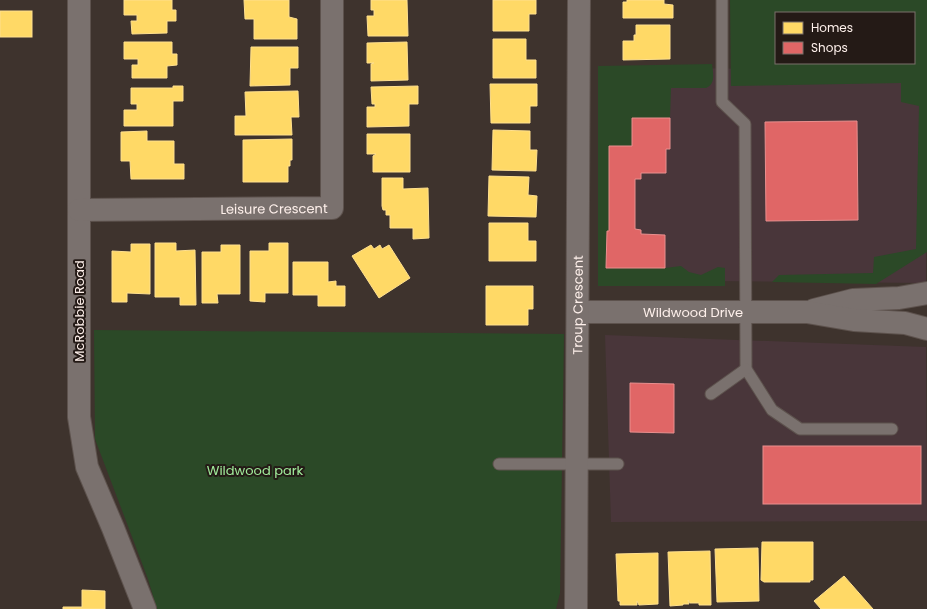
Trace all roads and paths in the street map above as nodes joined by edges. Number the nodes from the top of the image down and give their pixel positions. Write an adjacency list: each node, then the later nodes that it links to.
1 (79, 0): 5 (street, McRobbie Road)
2 (332, 0): 5 (street, Leisure Crescent)
3 (579, 0): 7 (street, Troup Crescent)
4 (722, 0): 8 (lane)
5 (79, 210): 17 (street, McRobbie Road)
6 (927, 293): 9 (street, Wildwood Drive)
7 (579, 312): 8 (street, Wildwood Drive); 15 (street, Troup Crescent)
8 (746, 312): 9 (street, Wildwood Drive); 11 (lane)
9 (806, 312): 10 (street, Wildwood Drive)
10 (927, 329)
11 (746, 369): 12 (lane); 13 (lane)
12 (711, 394)
13 (892, 429)
14 (499, 464): 15 (lane)
15 (578, 464): 16 (lane); 18 (street, Troup Crescent)
16 (618, 464)
17 (145, 609)
18 (576, 609)

